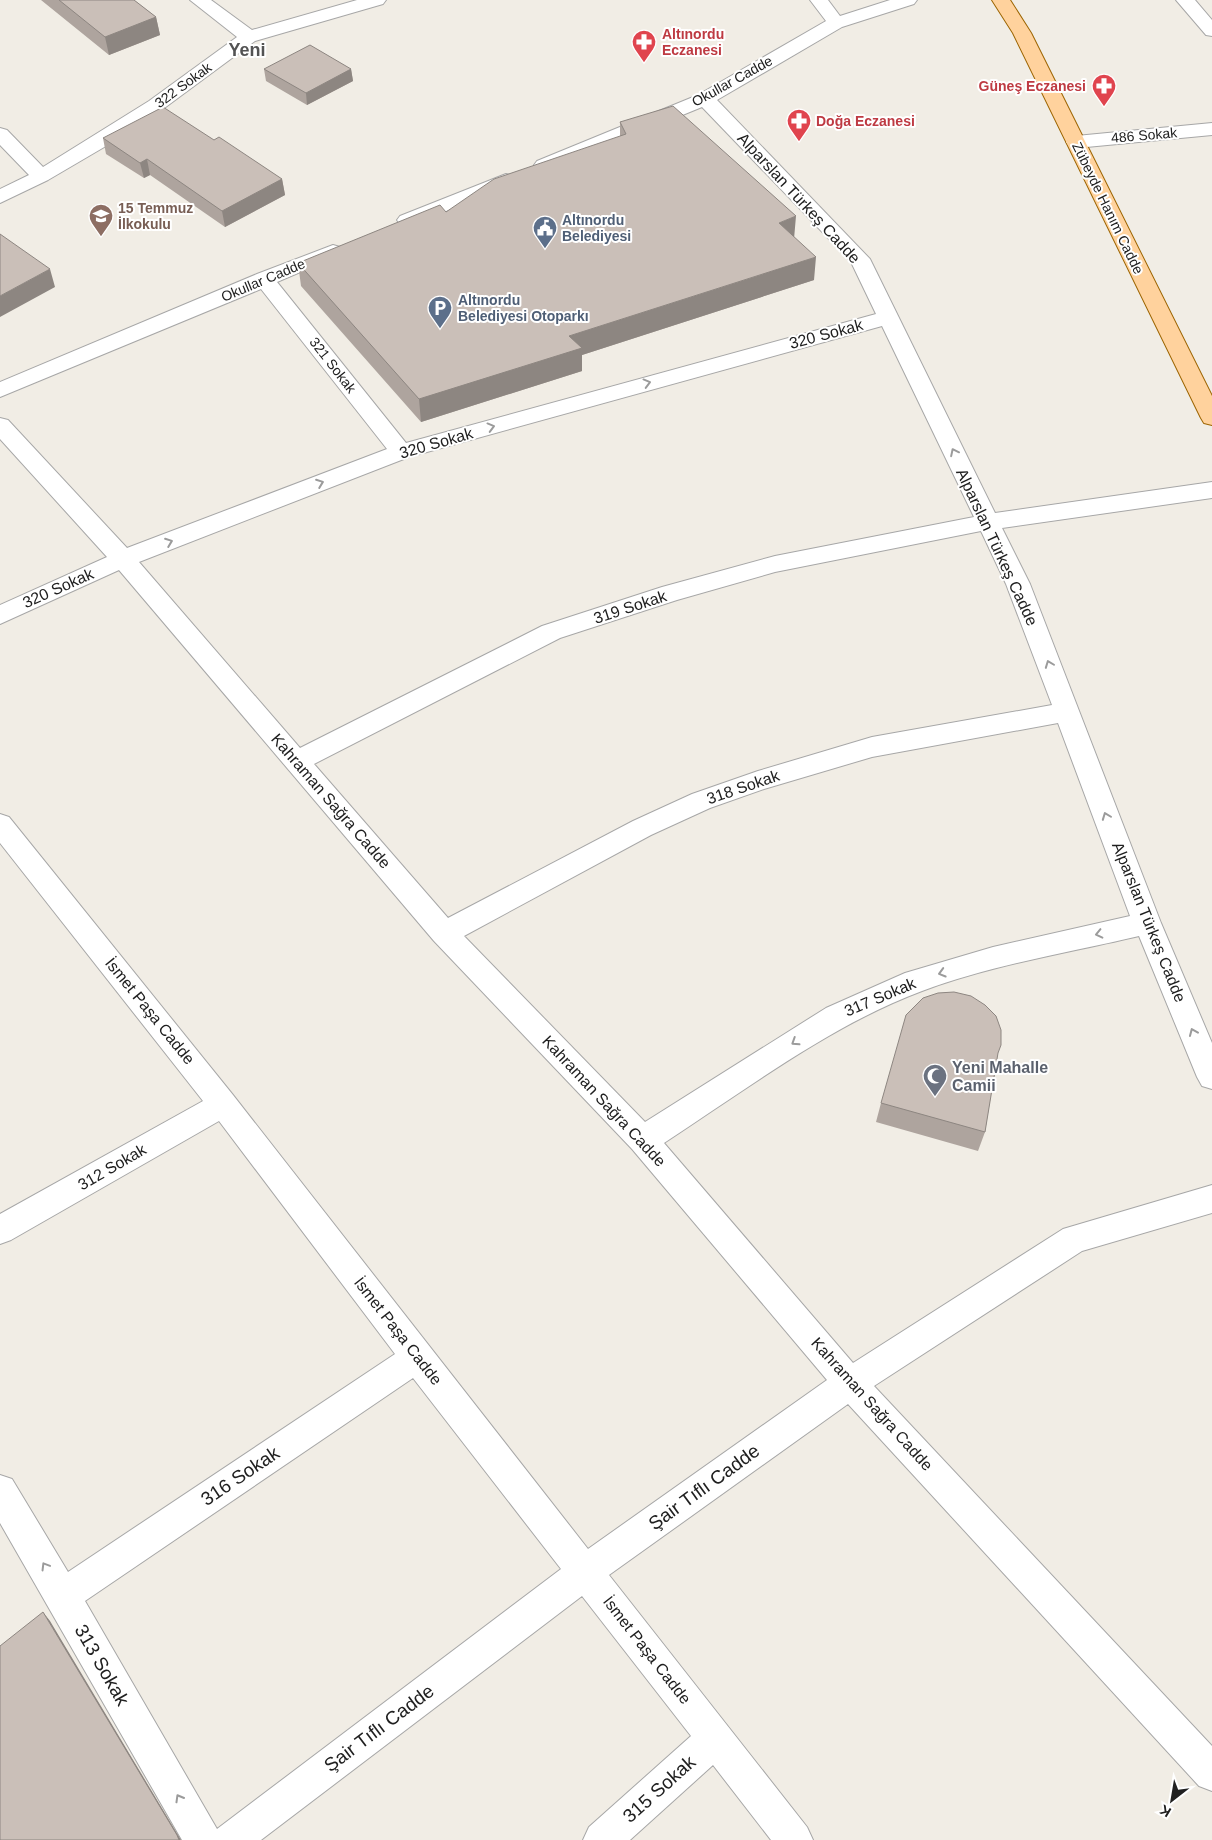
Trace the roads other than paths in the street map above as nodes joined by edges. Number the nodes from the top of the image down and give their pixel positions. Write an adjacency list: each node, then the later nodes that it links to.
1 (199, 0): 9 (street)
2 (377, 0): 9 (street, 322 Sokak)
3 (820, 0): 7 (street)
4 (908, 0): 7 (street, Okullar Cadde)
5 (1001, 0): 13 (main road, Zübeyde Hanım Cadde)
6 (1186, 0): 8 (street)
7 (836, 22): 10 (street, Okullar Cadde)
8 (1211, 27)
9 (249, 37): 14 (street, 322 Sokak)
10 (708, 101): 10 (street, Okullar Cadde); 18 (street, Alparslan Türkeş Cadde)
11 (1212, 128): 13 (street, 486 Sokak)
12 (0, 134): 14 (street)
13 (1076, 142): 21 (main road, Zübeyde Hanım Cadde)
14 (41, 176): 15 (street, 322 Sokak)
15 (0, 197)
16 (350, 249): 17 (street)
17 (267, 283): 19 (street, Okullar Cadde); 20 (street); 23 (street, 321 Sokak)
18 (888, 317): 23 (street, 320 Sokak, one-way to 18); 25 (street, Alparslan Türkeş Cadde, one-way to 18)
19 (0, 390)
20 (0, 404)
21 (1212, 418)
22 (0, 424): 26 (street, Kahraman Sağra Cadde)
23 (401, 452): 26 (street, 320 Sokak, one-way to 23)
24 (1212, 490): 25 (street, 319 Sokak)
25 (988, 522): 28 (street, Alparslan Türkeş Cadde, one-way to 25); 29 (street, 319 Sokak)
26 (123, 559): 27 (street, 320 Sokak); 29 (street, Kahraman Sağra Cadde)
27 (0, 615)
28 (1067, 712): 31 (street, Alparslan Türkeş Cadde, one-way to 28); 32 (street, 318 Sokak)
29 (297, 761): 32 (street, Kahraman Sağra Cadde)
30 (0, 824): 34 (street, İsmet Paşa Cadde)
31 (1147, 923): 33 (street, Alparslan Türkeş Cadde, one-way to 31); 35 (street, 317 Sokak, one-way to 35)
32 (444, 933): 35 (street, Kahraman Sağra Cadde)
33 (1212, 1077)
34 (224, 1104): 37 (street, 312 Sokak); 38 (street, İsmet Paşa Cadde)
35 (644, 1140): 39 (street, Kahraman Sağra Cadde)
36 (1212, 1198): 39 (street, Şair Tıflı Cadde)
37 (0, 1230)
38 (417, 1357): 41 (street, İsmet Paşa Cadde); 42 (street, 316 Sokak)
39 (850, 1383): 41 (street, Şair Tıflı Cadde); 44 (street, Kahraman Sağra Cadde)
40 (0, 1491): 42 (street, 313 Sokak, one-way to 40)
41 (586, 1571): 43 (street, İsmet Paşa Cadde); 46 (street, Şair Tıflı Cadde)
42 (63, 1596): 45 (street, 313 Sokak, one-way to 42)
43 (716, 1738): 47 (street, 315 Sokak); 48 (street, İsmet Paşa Cadde)
44 (1212, 1773)
45 (203, 1840)
46 (232, 1840)
47 (602, 1840)
48 (794, 1840)

